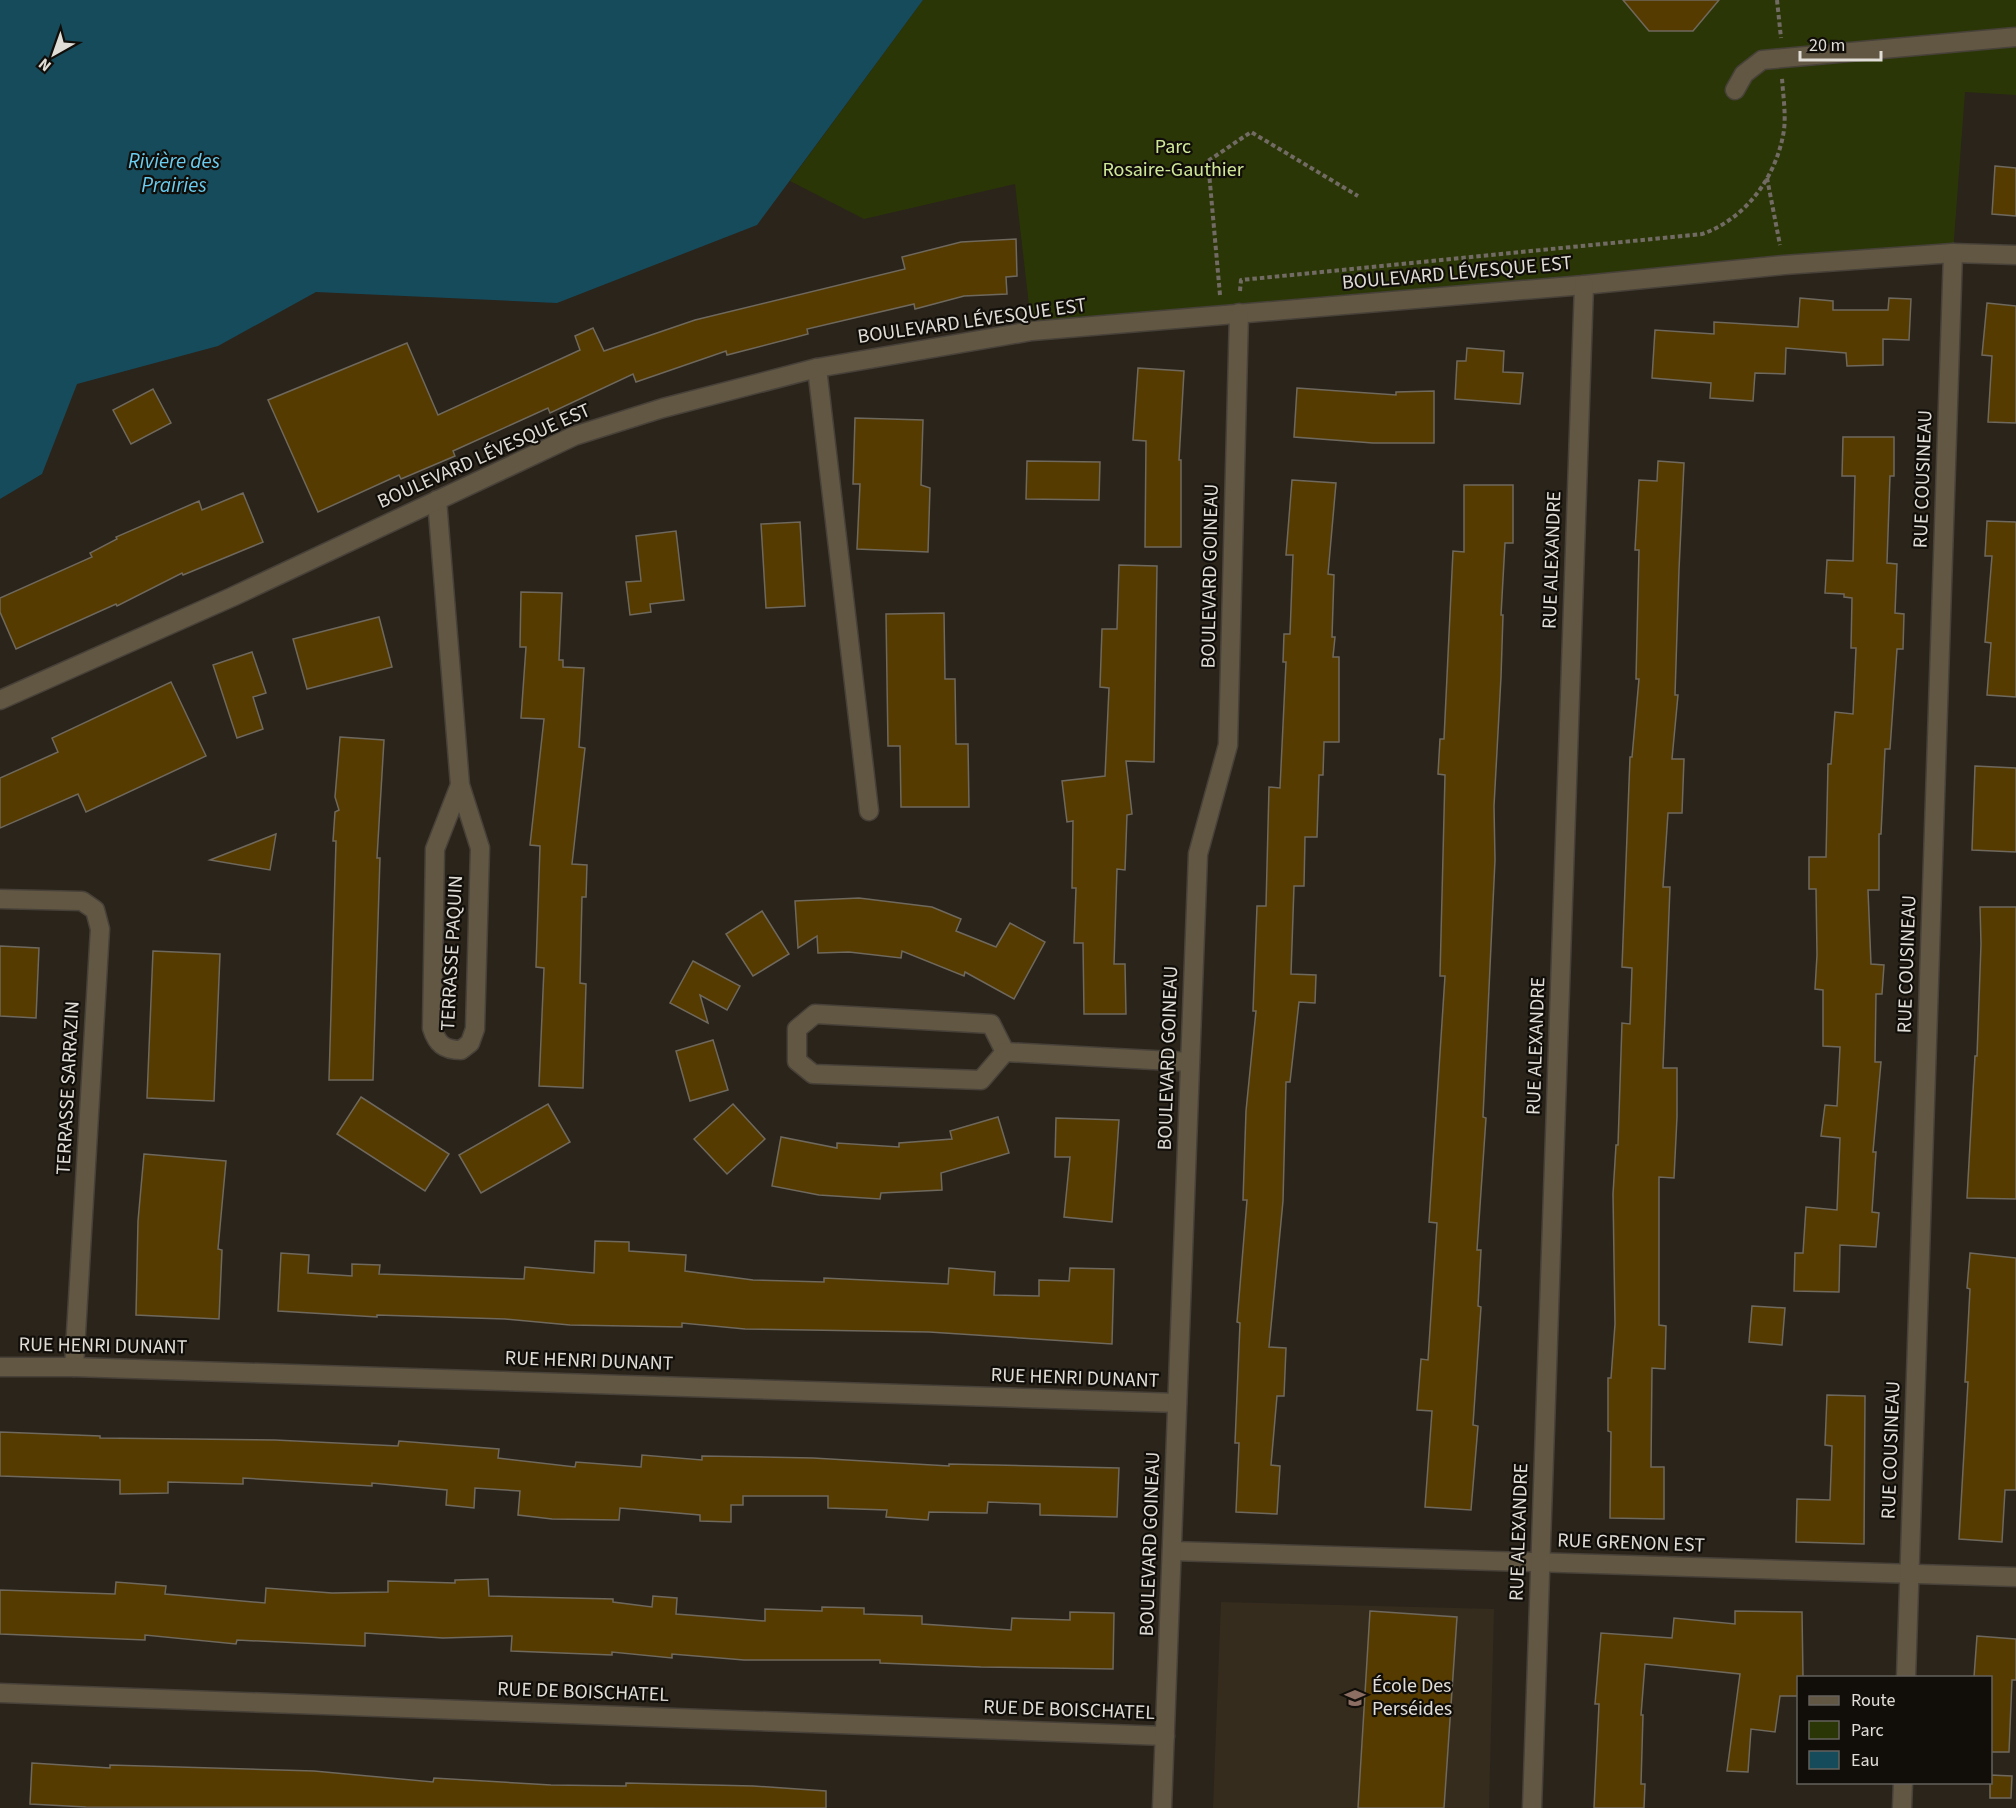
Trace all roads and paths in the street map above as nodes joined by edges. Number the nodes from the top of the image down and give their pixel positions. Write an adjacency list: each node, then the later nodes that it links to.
1 (1778, 0): 3 (path)
2 (2016, 37): 3 (street)
3 (1782, 57): 4 (street); 5 (path)
4 (1735, 90)
5 (1767, 178): 9 (path); 11 (path)
6 (1358, 196): 11 (path)
7 (1953, 253): 8 (street, BOULEVARD LÉVESQUE EST); 9 (street, BOULEVARD LÉVESQUE EST); 25 (street, RUE COUSINEAU)
8 (2016, 255)
9 (1784, 265): 10 (street, BOULEVARD LÉVESQUE EST)
10 (1584, 285): 11 (street, BOULEVARD LÉVESQUE EST); 24 (street, RUE ALEXANDRE)
11 (1230, 314): 12 (street, BOULEVARD LÉVESQUE EST); 19 (street, BOULEVARD GOINEAU)
12 (817, 368): 13 (street, BOULEVARD LÉVESQUE EST); 16 (street)
13 (437, 500): 14 (street, BOULEVARD LÉVESQUE EST); 15 (street, TERRASSE PAQUIN)
14 (0, 700)
15 (460, 785): 15 (street, TERRASSE PAQUIN)
16 (869, 811)
17 (0, 899): 21 (street, TERRASSE SARRAZIN)
18 (1005, 1052): 18 (street); 19 (street)
19 (1190, 1062): 22 (street, BOULEVARD GOINEAU)
20 (0, 1367): 21 (street, RUE HENRI DUNANT)
21 (74, 1367): 22 (street, RUE HENRI DUNANT)
22 (1177, 1404): 23 (street, BOULEVARD GOINEAU)
23 (1172, 1551): 24 (street, RUE GRENON EST); 29 (street, BOULEVARD GOINEAU)
24 (1541, 1562): 25 (street, RUE GRENON EST); 32 (street, RUE ALEXANDRE)
25 (1910, 1574): 26 (street, RUE GRENON EST); 27 (street, RUE COUSINEAU)
26 (2016, 1577)
27 (1906, 1676)
28 (0, 1693): 29 (street, RUE DE BOISCHATEL)
29 (1165, 1736): 31 (street, BOULEVARD GOINEAU)
30 (1903, 1784): 33 (street)
31 (1162, 1808)
32 (1532, 1808)
33 (1902, 1808)

